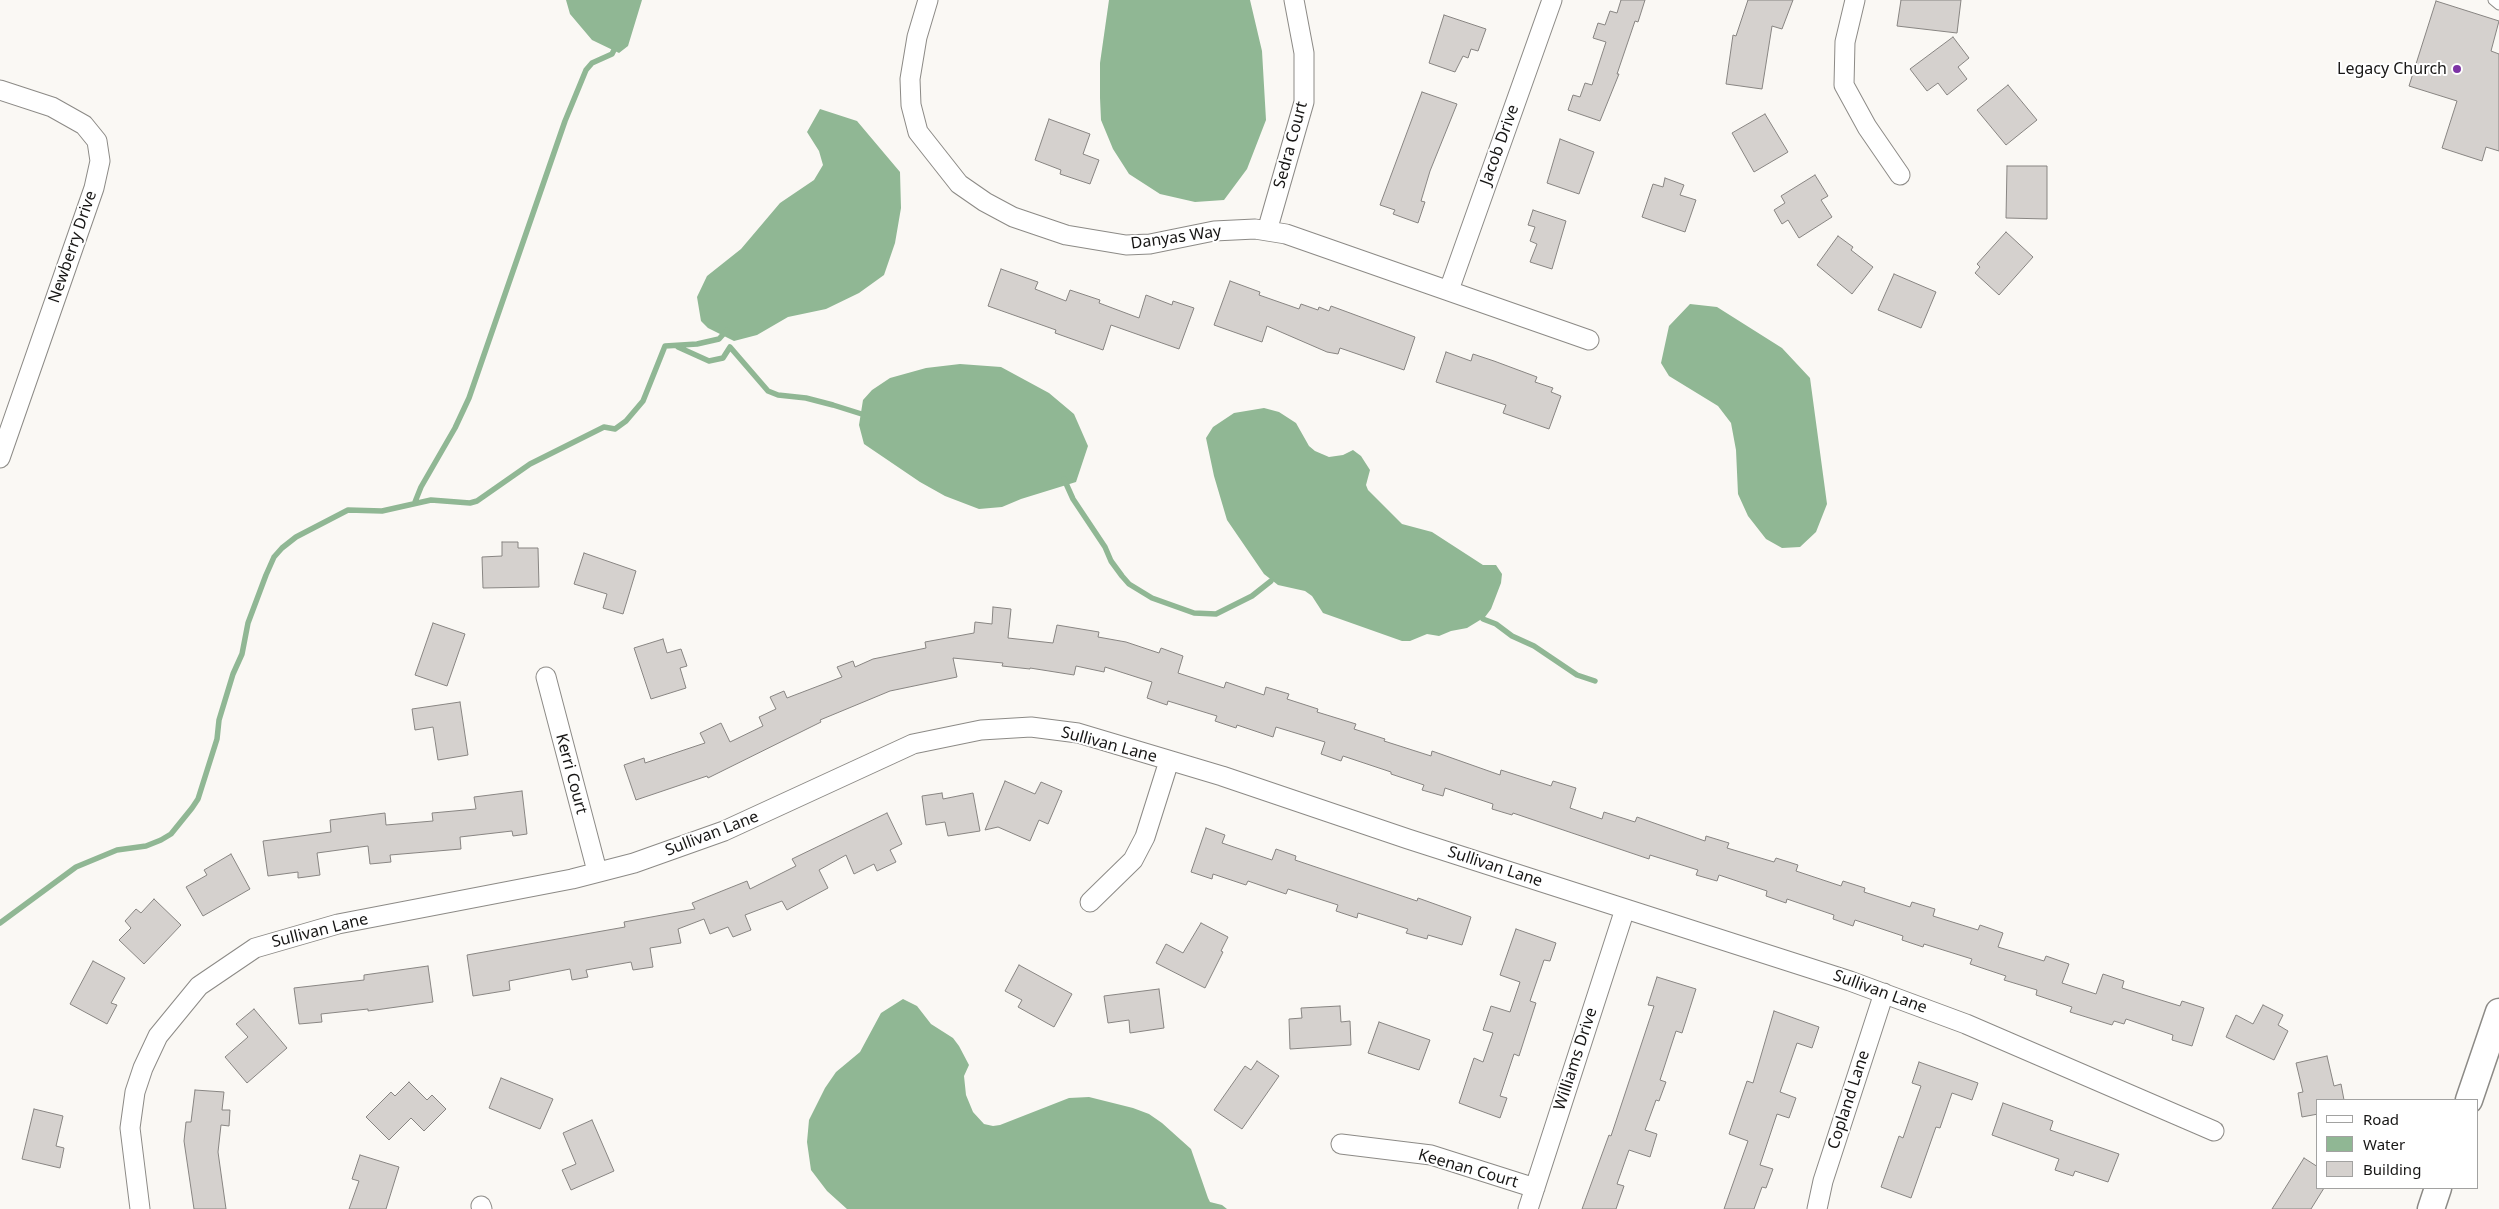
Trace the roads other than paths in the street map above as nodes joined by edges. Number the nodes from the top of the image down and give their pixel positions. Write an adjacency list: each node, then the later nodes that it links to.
1 (928, 0): 9 (street, Danyas Way)
2 (1294, 0): 9 (street, Sedra Court)
3 (1552, 0): 10 (street, Jacob Drive)
4 (1855, 0): 8 (street)
5 (2493, 0): 6 (lane)
6 (2499, 5)
7 (0, 90): 12 (street, Newberry Drive)
8 (1900, 175)
9 (1267, 231): 10 (street, Danyas Way)
10 (1448, 290): 11 (street, Danyas Way)
11 (1590, 340)
12 (0, 458)
13 (546, 677): 15 (street, Kerri Court)
14 (1169, 760): 15 (street, Sullivan Lane); 16 (street); 17 (street, Sullivan Lane)
15 (597, 872): 26 (street, Sullivan Lane)
16 (1090, 902)
17 (1624, 909): 18 (street, Sullivan Lane); 23 (street, Williams Drive)
18 (1884, 993): 21 (street, Sullivan Lane); 28 (street, Copland Lane)
19 (2499, 1012): 20 (street)
20 (2469, 1099)
21 (2214, 1131)
22 (1341, 1144): 23 (street, Keenan Court)
23 (1534, 1188): 27 (street, Williams Drive)
24 (2438, 1189): 29 (street)
25 (136, 1209): 26 (street)
26 (140, 1209)
27 (1528, 1209)
28 (1817, 1209)
29 (2431, 1209)

